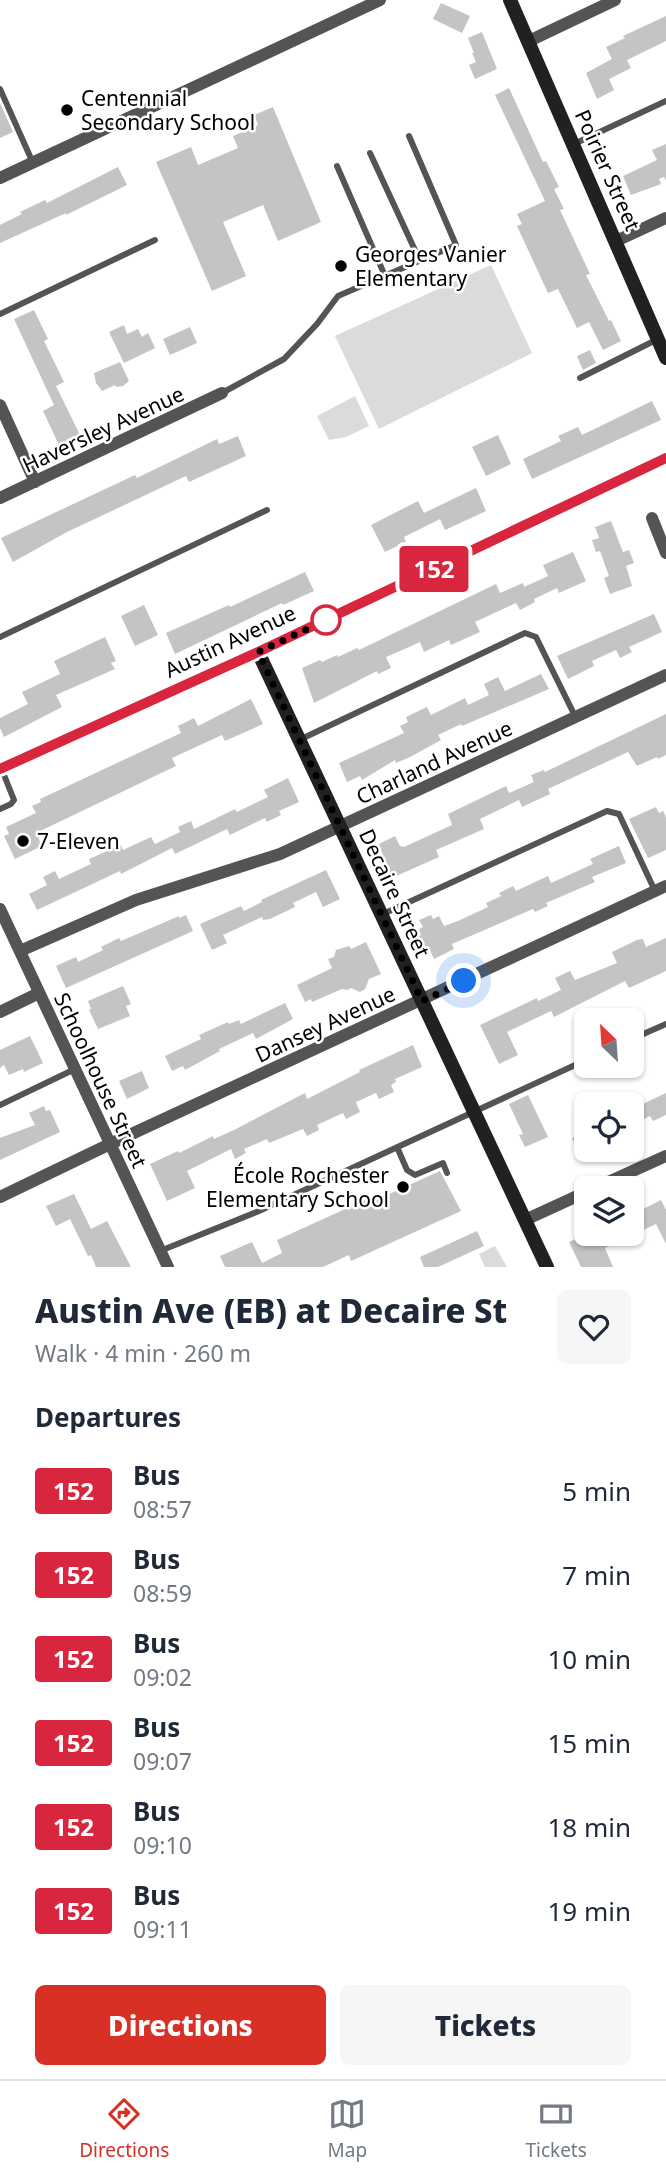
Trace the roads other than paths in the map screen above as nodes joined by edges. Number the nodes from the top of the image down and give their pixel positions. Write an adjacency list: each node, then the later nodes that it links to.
1 (510, 0): 4 (street, Poirier Street)
2 (615, 0): 4 (street)
3 (375, 1): 10 (street)
4 (529, 41): 8 (street, Poirier Street)
5 (0, 89): 10 (lane)
6 (666, 101): 8 (lane)
7 (409, 136): 16 (lane)
8 (574, 144): 15 (street, Poirier Street)
9 (370, 153): 16 (lane)
10 (33, 163): 12 (street)
11 (337, 166): 17 (lane)
12 (0, 178)
13 (666, 218): 15 (street)
14 (155, 240): 18 (lane)
15 (616, 241): 19 (street, Poirier Street)
16 (420, 261): 17 (lane)
17 (385, 276): 21 (lane)
18 (0, 314)
19 (663, 346): 20 (lane)
20 (580, 378)
21 (222, 393): 24 (street, Haversley Avenue)
22 (0, 405): 24 (street)
23 (666, 458): 30 (street, Austin Avenue)
24 (35, 482): 25 (street, Haversley Avenue)
25 (0, 498)
26 (267, 510): 29 (lane)
27 (652, 518): 28 (street)
28 (666, 554)
29 (0, 637)
30 (258, 652): 33 (street, Decaire Street); 34 (street, Austin Avenue)
31 (666, 675): 32 (street, Charland Avenue)
32 (575, 716): 33 (lane); 36 (street, Charland Avenue)
33 (299, 740): 36 (street, Decaire Street)
34 (1, 769): 35 (lane)
35 (0, 809)
36 (341, 826): 39 (street, Decaire Street); 40 (street, Charland Avenue)
37 (660, 889): 39 (lane); 42 (street, Dansey Avenue)
38 (0, 909): 40 (street, Schoolhouse Street)
39 (381, 915): 42 (street, Decaire Street)
40 (20, 951): 41 (street, Schoolhouse Street)
41 (39, 993): 43 (street); 47 (street, Schoolhouse Street)
42 (422, 1001): 49 (street, Decaire Street); 50 (street, Dansey Avenue)
43 (0, 1012)
44 (666, 1024): 45 (lane)
45 (644, 1034)
46 (574, 1065): 49 (lane)
47 (75, 1069): 48 (lane); 50 (street, Schoolhouse Street)
48 (0, 1105)
49 (474, 1111): 51 (lane); 57 (street, Decaire Street)
50 (110, 1144): 55 (street, Dansey Avenue); 58 (street, Schoolhouse Street)
51 (397, 1147): 53 (lane); 58 (lane)
52 (666, 1156): 54 (street)
53 (447, 1174)
54 (622, 1176)
55 (0, 1197)
56 (574, 1198): 57 (street)
57 (525, 1220): 60 (street, Decaire Street)
58 (160, 1251): 59 (street, Schoolhouse Street)
59 (168, 1267)
60 (547, 1267)

